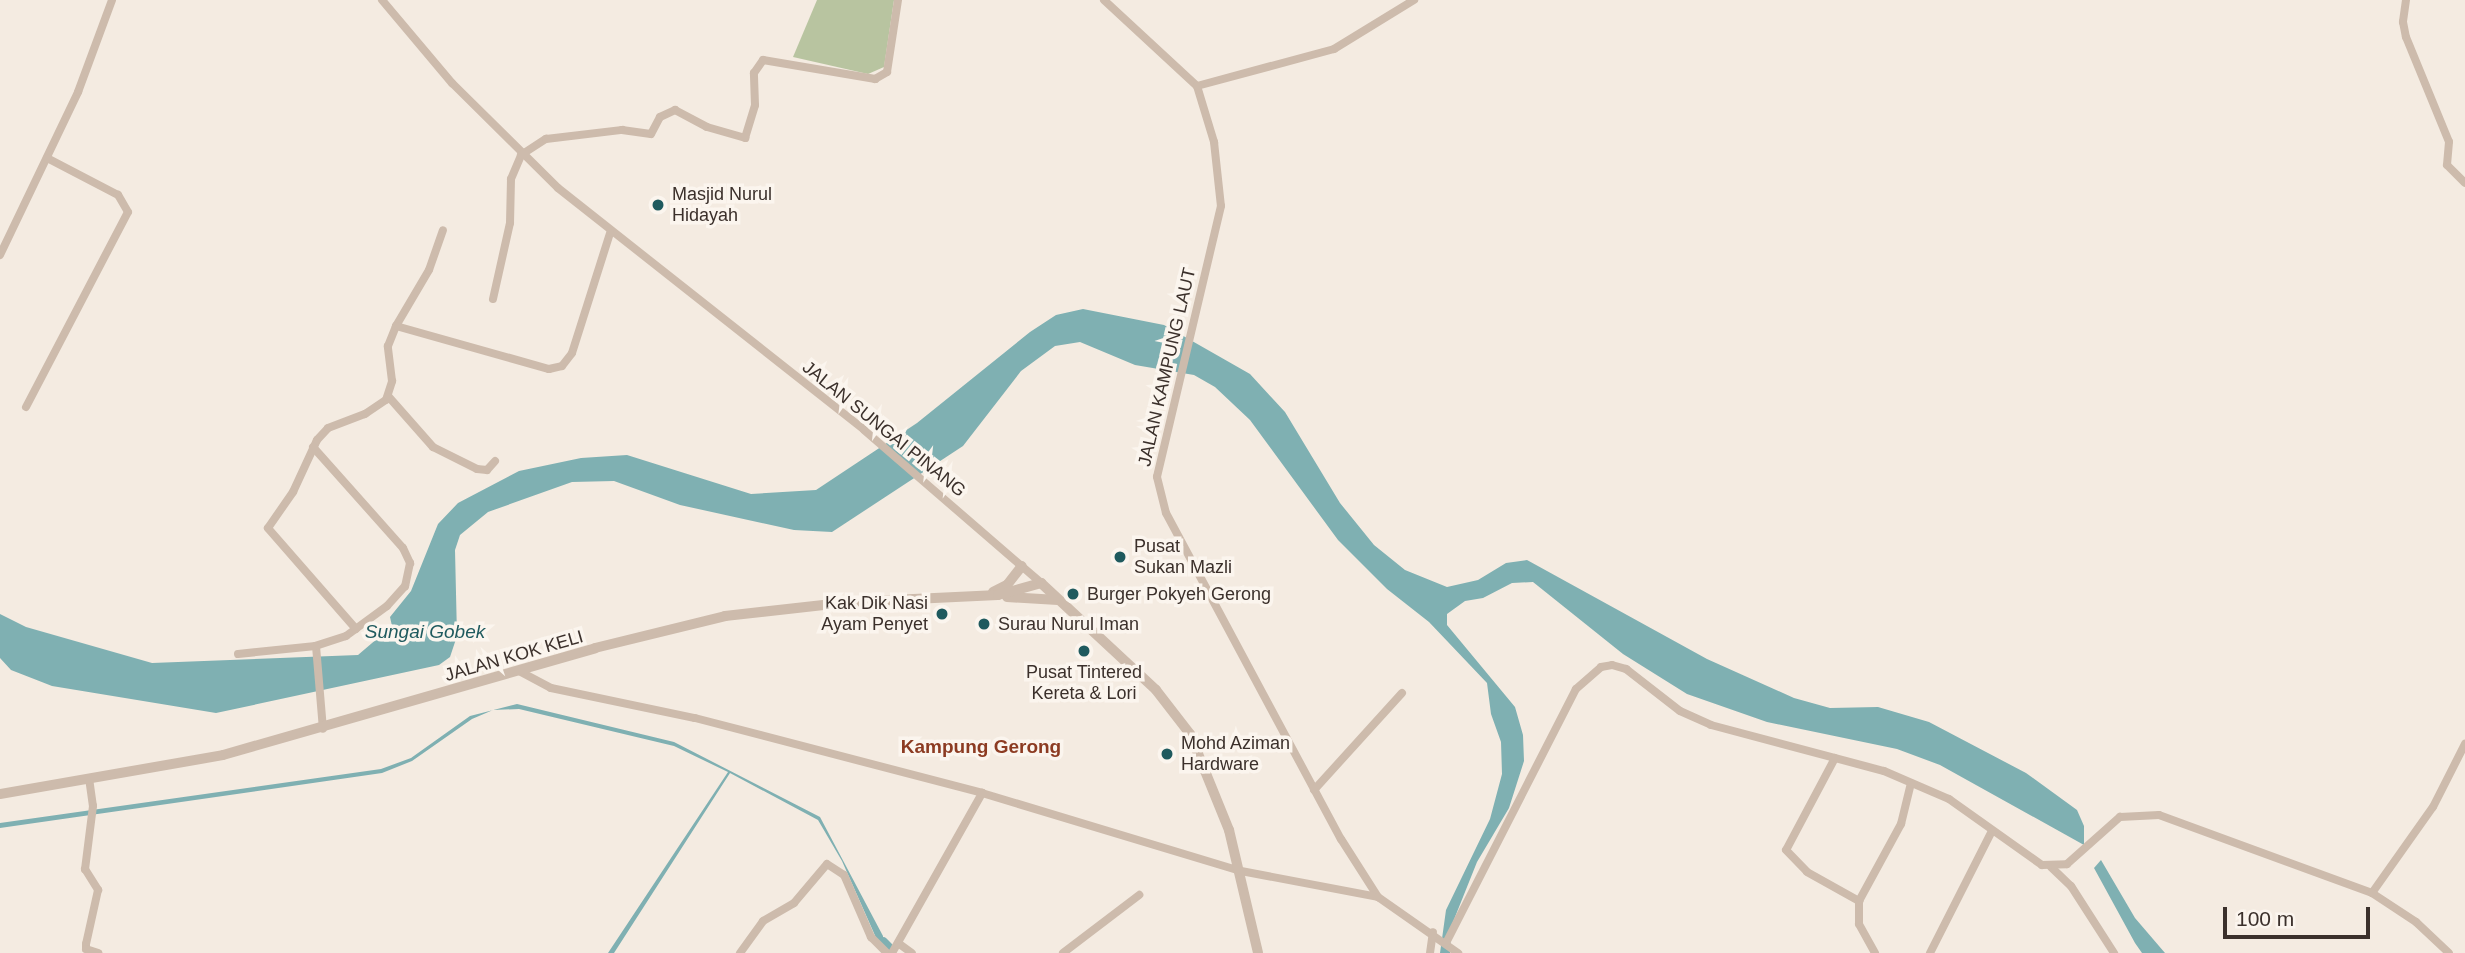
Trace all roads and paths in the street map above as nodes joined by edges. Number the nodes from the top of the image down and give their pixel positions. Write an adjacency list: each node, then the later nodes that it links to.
1 (112, 0): 9 (street)
2 (382, 0): 8 (street, JALAN SUNGAI PINANG)
3 (898, 0): 8 (street)
4 (1104, 0): 7 (street)
5 (1414, 0): 7 (street)
6 (2406, 0): 10 (street)
7 (1197, 86): 34 (street, JALAN KAMPUNG LAUT)
8 (521, 155): 12 (street, JALAN SUNGAI PINANG); 14 (street)
9 (47, 158): 13 (street); 17 (street)
10 (2465, 183)
11 (443, 230): 15 (street)
12 (610, 233): 15 (street); 20 (street, JALAN SUNGAI PINANG)
13 (0, 255)
14 (493, 299)
15 (396, 326): 16 (street)
16 (388, 396): 18 (street); 19 (street)
17 (26, 407)
18 (313, 447): 24 (street); 24 (street)
19 (495, 461)
20 (1022, 566): 21 (street, JALAN SUNGAI PINANG); 22 (street)
21 (1041, 583): 22 (street, JALAN KOK KELI); 23 (street, JALAN SUNGAI PINANG)
22 (992, 596): 23 (street); 27 (street, JALAN KOK KELI)
23 (1059, 600): 39 (street, JALAN SUNGAI PINANG)
24 (356, 629): 25 (street)
25 (316, 646): 26 (street); 29 (street)
26 (238, 654)
27 (519, 671): 29 (street, JALAN KOK KELI); 35 (street)
28 (1402, 693): 34 (street)
29 (323, 729): 32 (street, JALAN KOK KELI)
30 (2465, 744): 40 (street)
31 (1835, 758): 33 (street); 43 (street); 45 (street)
32 (89, 778): 36 (street, JALAN KOK KELI); 47 (street)
33 (1912, 783): 37 (street); 43 (street)
34 (1314, 790): 42 (street, JALAN KAMPUNG LAUT)
35 (982, 793): 39 (street); 46 (street)
36 (0, 794)
37 (1992, 831): 38 (street); 56 (street)
38 (2051, 867): 40 (street); 57 (street)
39 (1241, 871): 42 (street); 52 (street, JALAN SUNGAI PINANG)
40 (2372, 893): 58 (street)
41 (1139, 895): 51 (street)
42 (1378, 897): 44 (street)
43 (1859, 901): 55 (street)
44 (1434, 933): 45 (street); 53 (street)
45 (1445, 942): 54 (street)
46 (898, 943): 49 (street); 50 (street)
47 (97, 953)
48 (740, 953): 49 (street)
49 (889, 953)
50 (912, 953)
51 (1063, 953)
52 (1258, 953)
53 (1430, 953)
54 (1458, 953)
55 (1875, 953)
56 (1930, 953)
57 (2114, 953)
58 (2449, 953)

